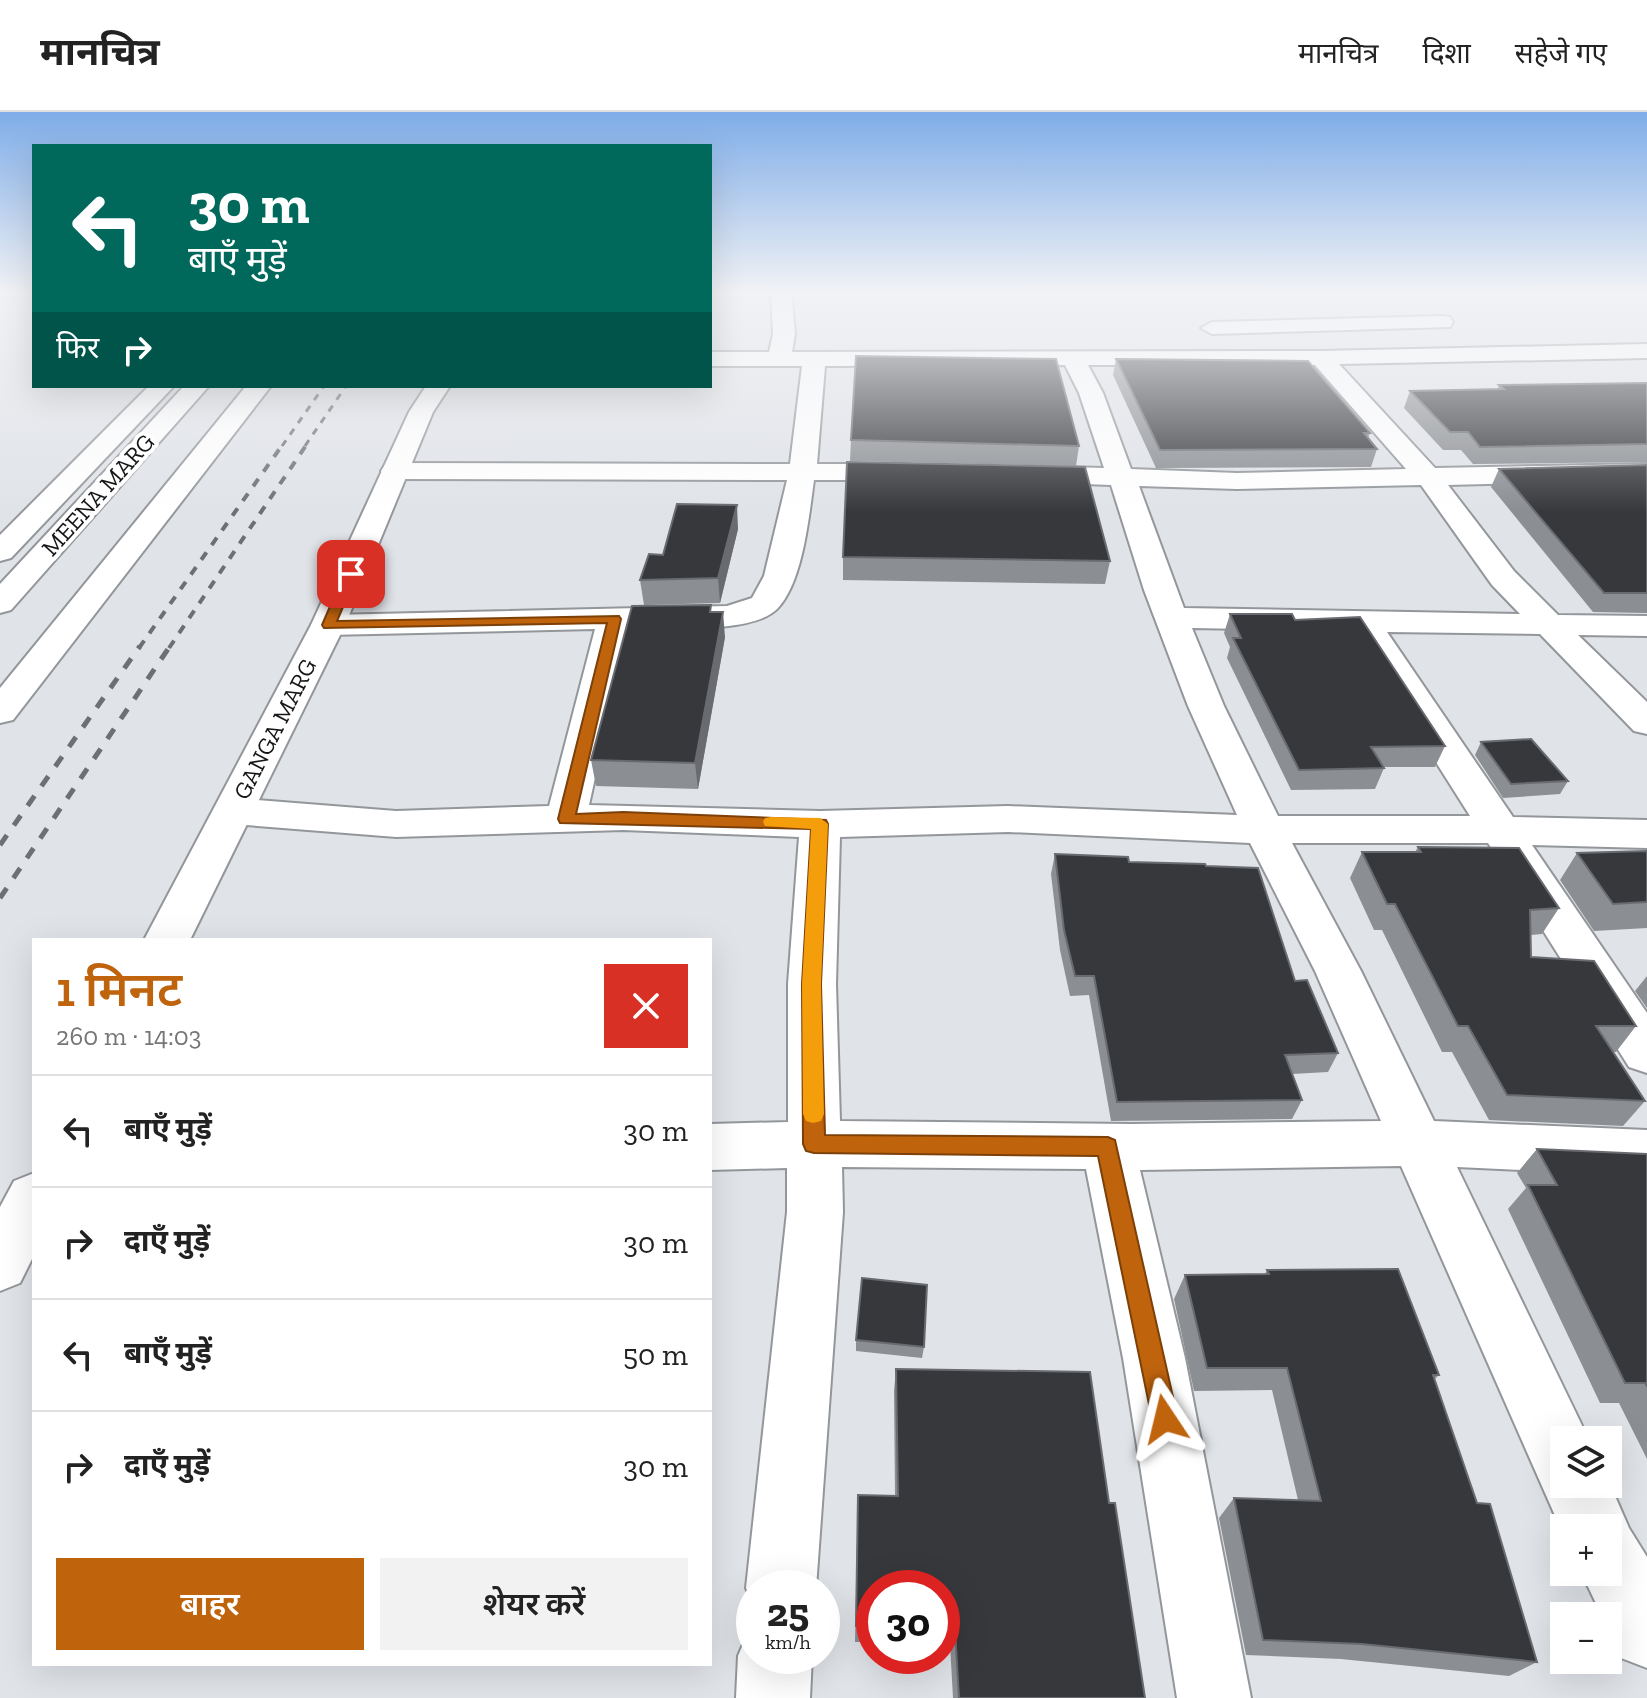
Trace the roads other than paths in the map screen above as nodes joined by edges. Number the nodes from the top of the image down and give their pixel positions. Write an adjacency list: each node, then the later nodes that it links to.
1 (814, 364): 9 (street)
2 (1076, 364): 13 (street)
3 (1326, 364): 14 (street)
4 (160, 388): 15 (street)
5 (195, 388): 18 (street, MEENA MARG)
6 (257, 388): 21 (street)
7 (436, 388): 8 (street, GANGA MARG)
8 (395, 471): 9 (street); 22 (street, GANGA MARG)
9 (805, 471): 10 (street); 17 (street)
10 (929, 472)
11 (1647, 472): 14 (street)
12 (1004, 474): 13 (street)
13 (1121, 476): 14 (street); 16 (street)
14 (1430, 479): 20 (street)
15 (0, 552)
16 (1172, 618): 19 (street); 29 (street)
17 (614, 619): 22 (street); 27 (street)
18 (10, 620): 21 (street)
19 (1363, 621): 20 (street); 30 (street)
20 (1550, 624): 23 (street); 25 (street)
21 (69, 625): 24 (street)
22 (328, 625): 26 (street, GANGA MARG)
23 (1647, 626)
24 (0, 712)
25 (1647, 723)
26 (233, 811): 27 (street); 32 (street, GANGA MARG)
27 (566, 819): 28 (street)
28 (820, 824): 29 (street); 35 (street)
29 (1264, 830): 30 (street); 34 (street)
30 (1501, 830): 31 (street); 33 (street)
31 (1647, 834)
32 (168, 938)
33 (1647, 1053)
34 (1419, 1143): 36 (street); 38 (street); 41 (street)
35 (814, 1144): 36 (street); 37 (street); 42 (street)
36 (1108, 1146): 47 (street)
37 (712, 1147)
38 (1647, 1153)
39 (32, 1202): 40 (street)
40 (0, 1264)
41 (1550, 1429)
42 (783, 1570)
43 (1622, 1582): 44 (street)
44 (1647, 1632)
45 (774, 1674): 46 (street)
46 (773, 1698)
47 (1214, 1698)

